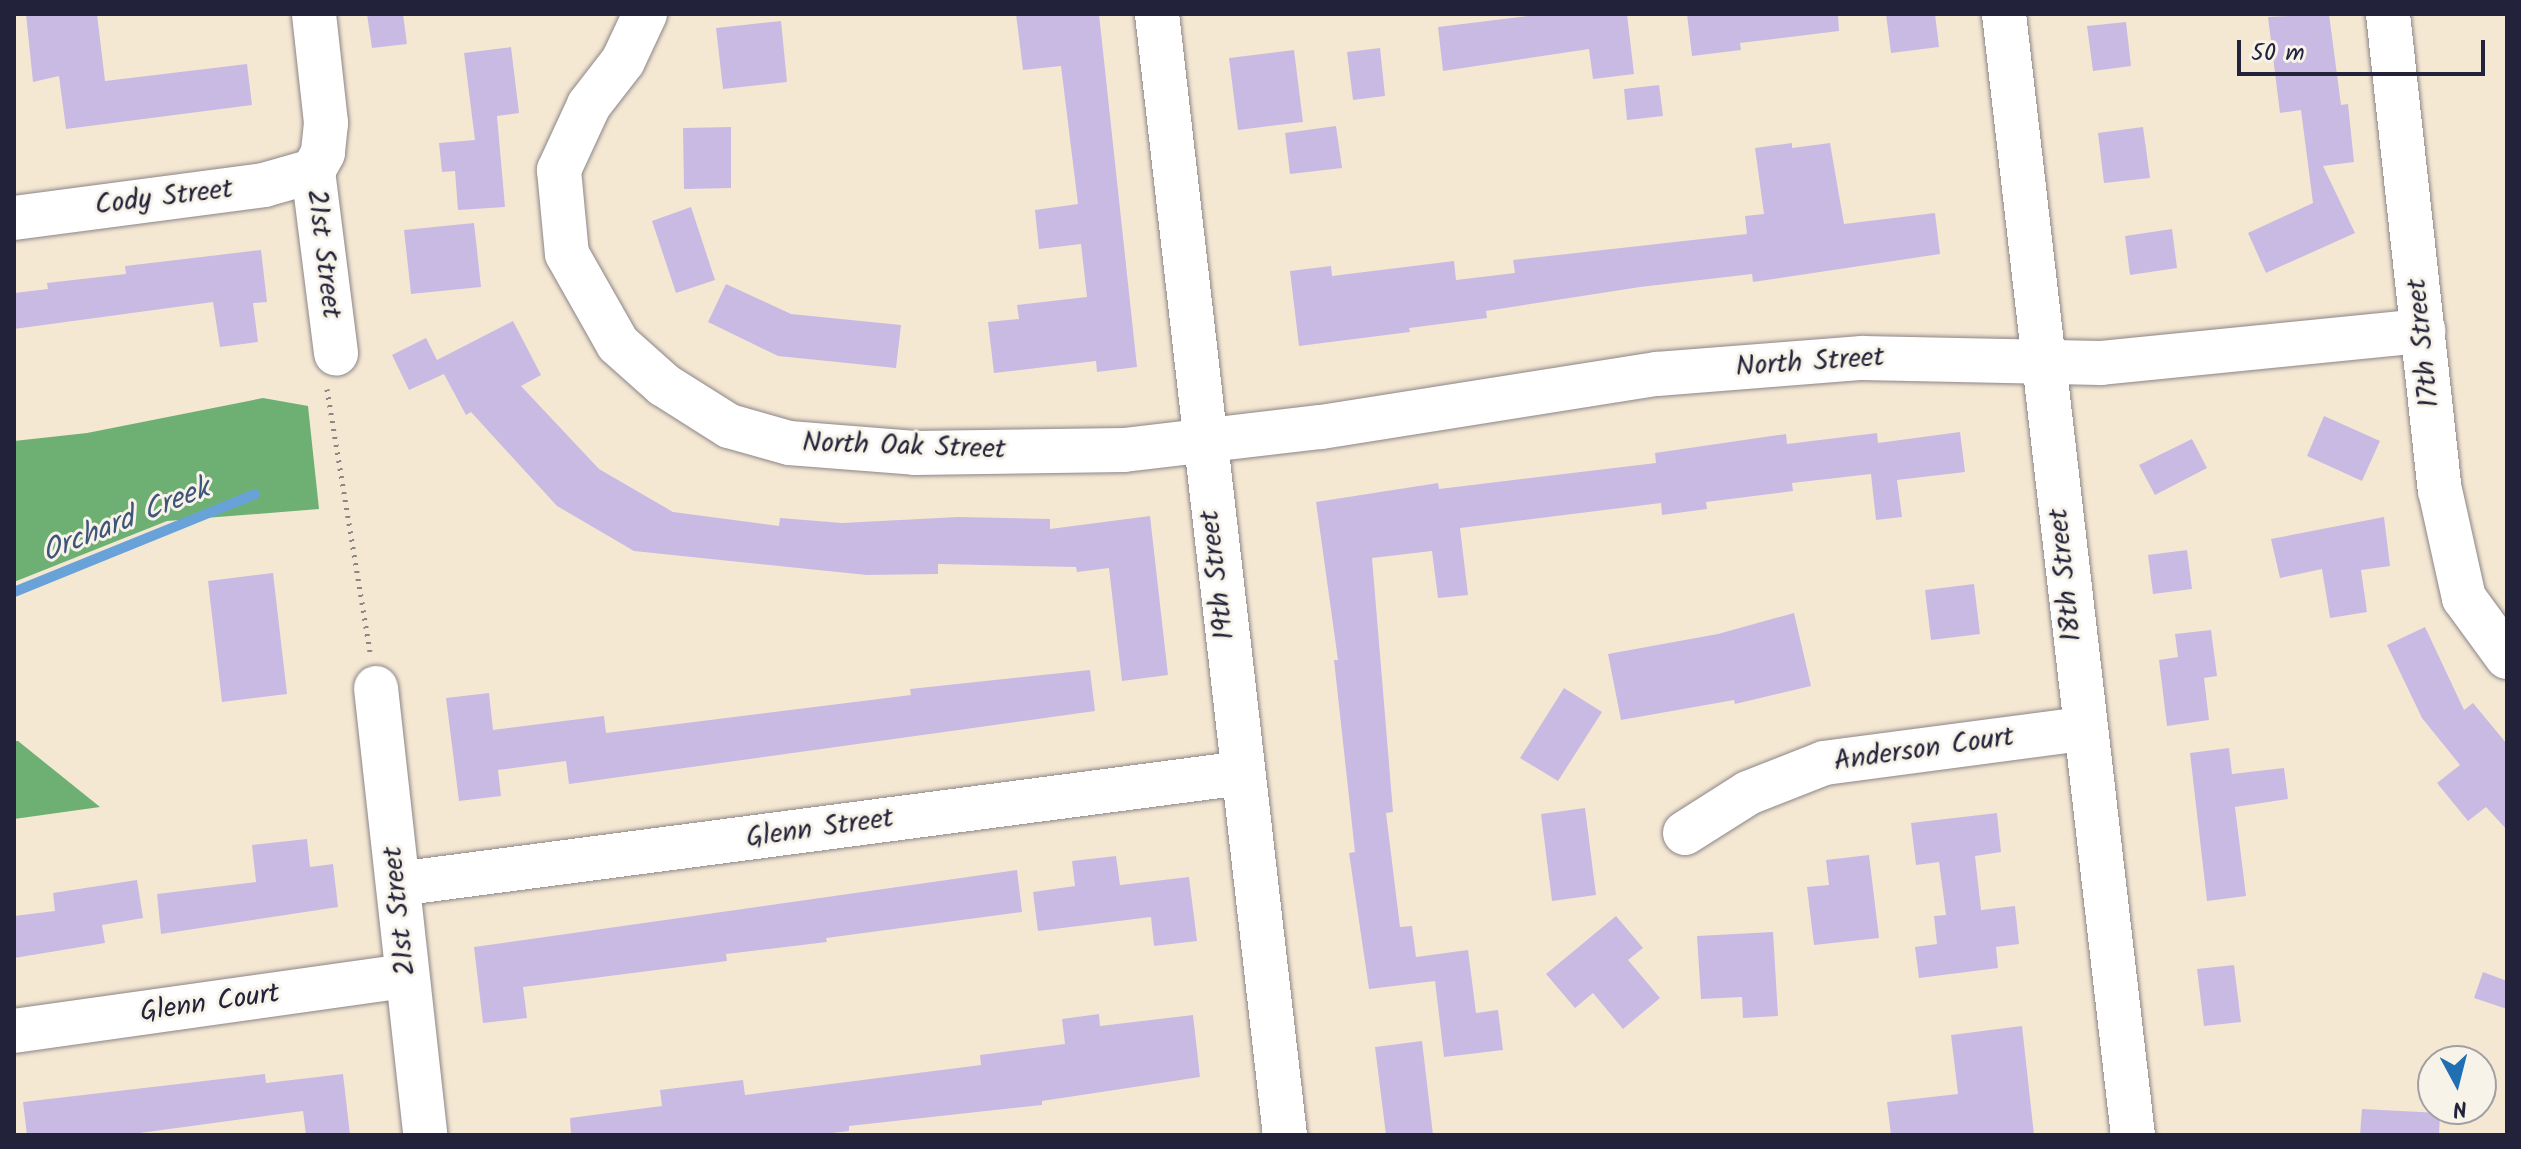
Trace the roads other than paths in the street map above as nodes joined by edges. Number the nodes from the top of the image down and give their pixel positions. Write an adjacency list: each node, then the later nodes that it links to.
1 (314, 14): 6 (street, 21st Street)
2 (645, 14): 11 (street, North Oak Street)
3 (1157, 14): 11 (street, 19th Street)
4 (2004, 14): 10 (street, 18th Street)
5 (2388, 14): 8 (street, 17th Street)
6 (313, 171): 7 (street, Cody Street); 9 (street, 21st Street)
7 (14, 218)
8 (2423, 331): 10 (street, North Street); 12 (street, 17th Street)
9 (336, 354)
10 (2042, 359): 11 (street, North Street); 14 (street, 18th Street)
11 (1202, 444): 15 (street, 19th Street)
12 (2507, 657)
13 (376, 688): 17 (street, 21st Street)
14 (2083, 729): 16 (street, Anderson Court); 22 (street, 18th Street)
15 (1242, 773): 17 (street, Glenn Street); 21 (street, 19th Street)
16 (1685, 833)
17 (398, 884): 18 (street, 21st Street)
18 (406, 976): 19 (street, Glenn Court); 20 (street, 21st Street)
19 (14, 1031)
20 (425, 1135)
21 (1285, 1135)
22 (2133, 1135)

